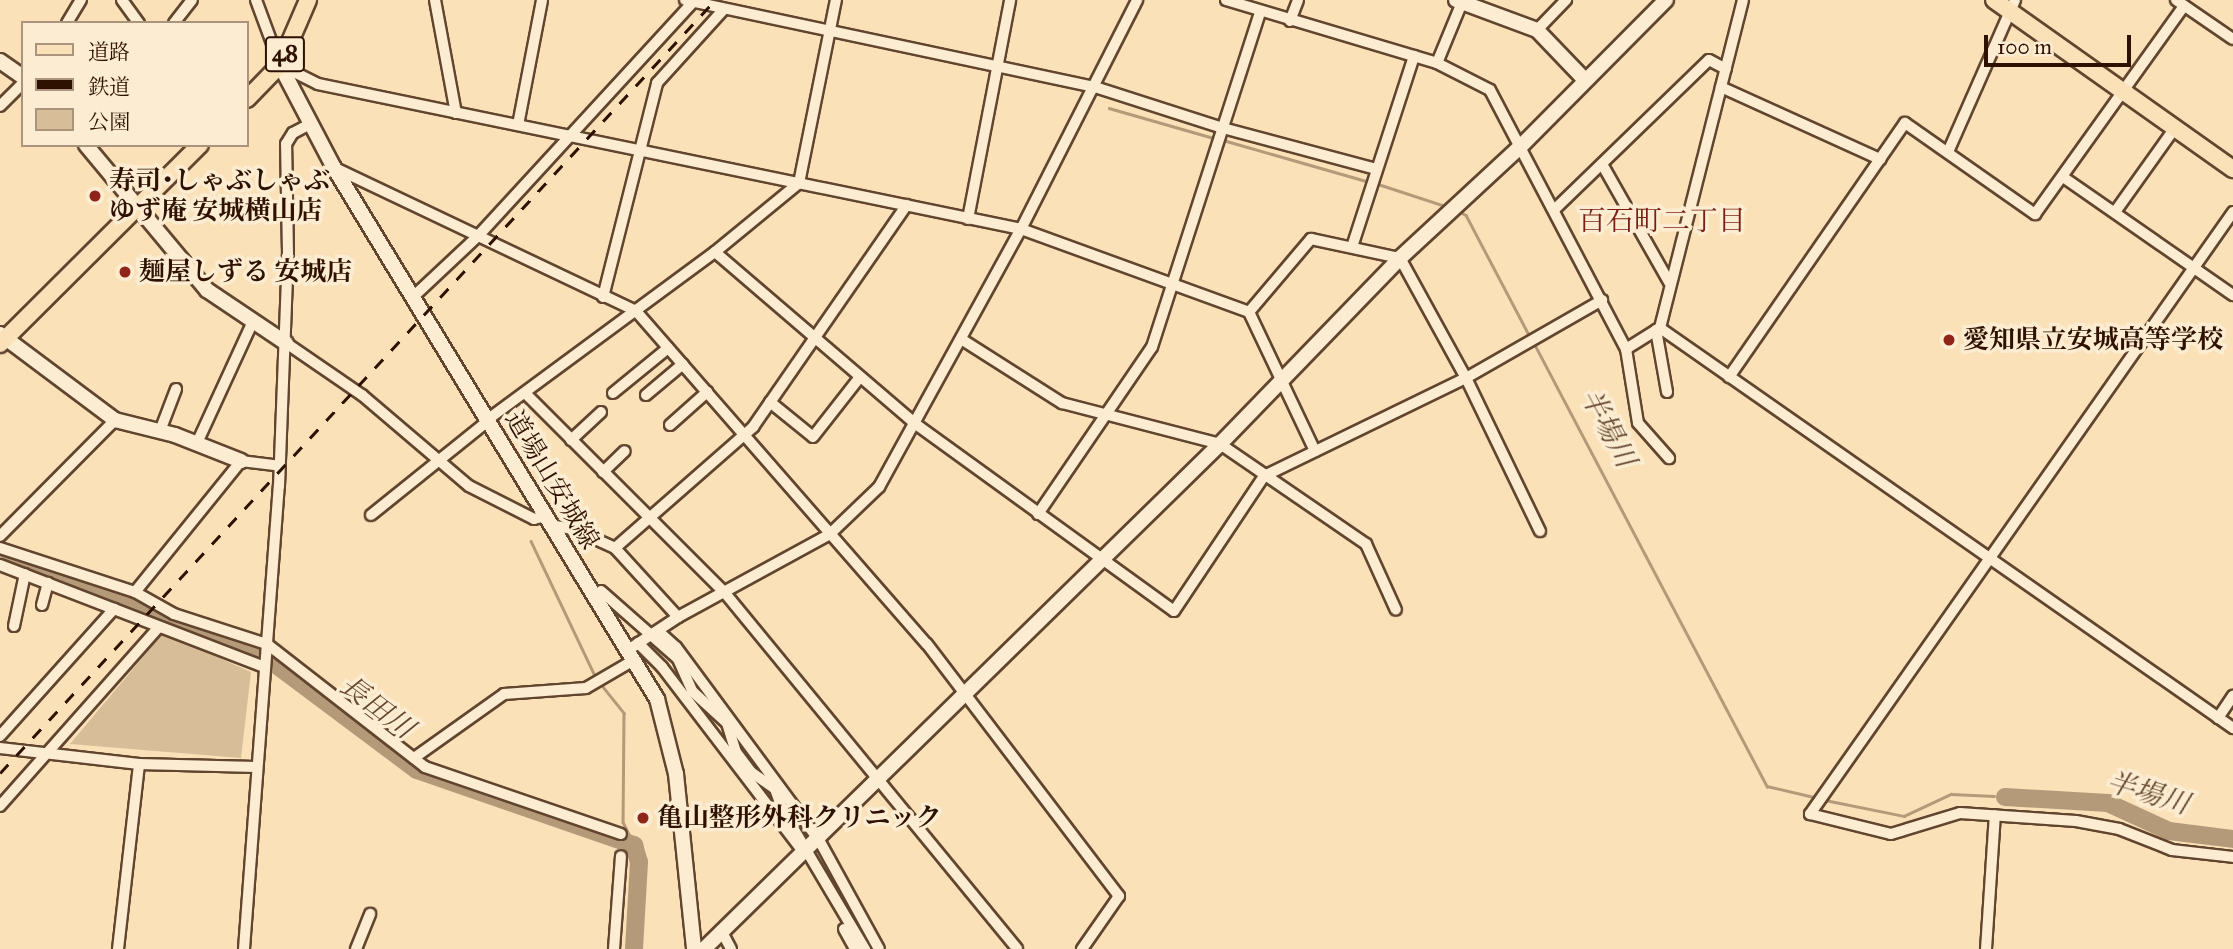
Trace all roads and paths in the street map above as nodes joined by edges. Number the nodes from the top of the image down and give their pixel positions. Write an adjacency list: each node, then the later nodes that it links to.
1 (81, 0): 23 (street)
2 (122, 0): 24 (street)
3 (192, 0): 25 (street)
4 (256, 0): 33 (street)
5 (308, 0): 33 (main road, 48)
6 (435, 0): 44 (street)
7 (542, 0): 46 (street)
8 (836, 0): 28 (street)
9 (1010, 0): 34 (street)
10 (1137, 0): 39 (street)
11 (1226, 0): 22 (street)
12 (1298, 0): 26 (street)
13 (1566, 0): 27 (street)
14 (1666, 0): 37 (street)
15 (1744, 0): 35 (street)
16 (1994, 0): 20 (main road)
17 (691, 1): 21 (street); 49 (street)
18 (1460, 1): 27 (street); 32 (street)
19 (2180, 3): 29 (street); 41 (street)
20 (2011, 5): 41 (main road); 54 (street)
21 (724, 9): 28 (street); 53 (street)
22 (1260, 12): 26 (street); 47 (street)
23 (68, 21)
24 (138, 21)
25 (176, 21)
26 (1290, 21): 30 (street)
27 (1537, 30): 37 (street)
28 (830, 31): 34 (street); 61 (street)
29 (2233, 39)
30 (1414, 56): 32 (street); 58 (street)
31 (0, 61): 36 (street)
32 (1437, 63): 50 (street)
33 (280, 65): 42 (main road, 48); 44 (street); 45 (street, 道場山安城線)
34 (995, 65): 39 (street); 67 (street)
35 (1726, 69): 40 (street); 56 (street)
36 (21, 76)
37 (1584, 79): 50 (street)
38 (21, 85): 43 (street)
39 (1095, 87): 47 (street); 68 (street)
40 (1721, 87): 55 (street); 74 (street)
41 (2123, 91): 48 (main road); 60 (street)
42 (248, 98)
43 (0, 106)
44 (456, 113): 46 (street)
45 (310, 124): 57 (street, 道場山安城線); 87 (street)
46 (518, 125): 49 (street)
47 (1223, 128): 58 (street); 75 (street)
48 (2175, 128): 59 (main road); 65 (street)
49 (568, 135): 53 (street); 69 (street)
50 (1520, 146): 64 (street); 72 (street)
51 (88, 147): 63 (street)
52 (198, 147): 63 (main road)
53 (641, 150): 61 (street); 78 (street)
54 (1948, 152): 55 (street); 60 (street)
55 (1880, 159): 92 (street)
56 (1602, 164): 64 (street); 74 (street)
57 (333, 166): 69 (street); 77 (street, 道場山安城線)
58 (1376, 169): 70 (street)
59 (2233, 169)
60 (2063, 177): 65 (street)
61 (799, 183): 62 (street); 71 (street)
62 (907, 205): 67 (street); 84 (street)
63 (138, 207): 82 (street); 85 (main road)
64 (1555, 209): 79 (street)
65 (2115, 212): 73 (street)
66 (2233, 212): 73 (street)
67 (968, 219): 68 (street)
68 (1021, 229): 75 (street); 86 (street)
69 (478, 236): 77 (street); 78 (street)
70 (1352, 247): 72 (street); 81 (street)
71 (715, 252): 80 (street); 84 (street)
72 (1400, 258): 93 (street); 94 (street)
73 (2194, 268): 76 (street); 131 (street)
74 (1669, 282): 83 (street)
75 (1172, 286): 81 (street); 103 (street)
76 (2233, 295)
77 (413, 297): 105 (street, 道場山安城線)
78 (603, 297): 80 (street)
79 (1602, 300): 89 (street); 93 (street)
80 (636, 311): 88 (street); 99 (street)
81 (1249, 312): 94 (street)
82 (253, 321): 87 (street); 111 (street)
83 (1658, 329): 89 (street); 92 (street); 97 (street)
84 (815, 337): 91 (street); 101 (street)
85 (2, 339): 104 (street)
86 (961, 339): 103 (street); 107 (street)
87 (286, 343): 115 (street); 118 (street)
88 (668, 348): 90 (street); 98 (street)
89 (1626, 349): 116 (street)
90 (682, 364): 96 (street); 100 (street)
91 (860, 377): 101 (street); 107 (street)
92 (1729, 377): 131 (street)
93 (1466, 378): 114 (street); 125 (street)
94 (1283, 381): 112 (street); 114 (street)
95 (176, 389): 108 (street)
96 (707, 392): 106 (street); 109 (street)
97 (1667, 392)
98 (613, 393)
99 (525, 394): 105 (street); 110 (street)
100 (646, 395)
101 (770, 402): 109 (street)
102 (601, 412): 110 (street)
103 (1107, 414): 112 (street); 121 (street)
104 (115, 420): 108 (street); 127 (street)
105 (487, 420): 115 (street); 124 (street, 道場山安城線)
106 (670, 425)
107 (917, 425): 121 (street); 126 (street)
108 (160, 431): 111 (street)
109 (745, 435): 123 (street); 126 (street)
110 (571, 440): 119 (street)
111 (197, 443): 117 (street)
112 (1220, 444): 120 (street); 130 (street)
113 (625, 451): 119 (street)
114 (1315, 451): 120 (street)
115 (436, 458): 122 (street); 124 (street)
116 (1670, 458)
117 (241, 461): 118 (street); 136 (street)
118 (279, 466): 145 (street)
119 (603, 472): 123 (street)
120 (1264, 476): 130 (street); 140 (street)
121 (1038, 514): 130 (street)
122 (371, 515)
123 (648, 518): 129 (street); 137 (street)
124 (547, 521): 129 (street); 146 (street, 道場山安城線)
125 (1540, 531)
126 (830, 534): 137 (street); 148 (street)
127 (0, 536)
128 (0, 548): 136 (street)
129 (615, 548): 141 (street)
130 (1103, 559): 148 (street)
131 (1992, 559): 150 (street); 160 (street)
132 (0, 565): 133 (street)
133 (25, 574): 134 (street); 142 (street)
134 (48, 583): 138 (street); 139 (street)
135 (601, 591): 144 (street)
136 (135, 592): 145 (street)
137 (725, 593): 141 (street); 158 (street)
138 (42, 605)
139 (114, 609): 143 (street); 152 (street)
140 (1396, 610)
141 (678, 617): 144 (street)
142 (14, 626)
143 (159, 626): 147 (street); 154 (street)
144 (654, 633): 146 (street); 162 (street)
145 (267, 647): 147 (street); 155 (street)
146 (633, 651): 155 (street); 162 (street); 171 (street, 道場山安城線)
147 (265, 665): 157 (street)
148 (965, 693): 158 (street); 178 (street)
149 (2233, 696): 150 (street)
150 (2218, 718): 151 (street)
151 (2233, 728)
152 (0, 736)
153 (0, 748): 154 (street)
154 (47, 751): 156 (street); 159 (street)
155 (414, 758): 161 (street)
156 (139, 764): 157 (street); 167 (street)
157 (256, 767): 168 (street)
158 (878, 781): 162 (street); 177 (street)
159 (0, 806)
160 (1996, 815): 164 (street); 179 (street)
161 (621, 834)
162 (811, 848): 166 (street); 174 (street); 175 (street); 176 (street)
163 (621, 856): 170 (street)
164 (2233, 857)
165 (370, 914): 169 (street)
166 (722, 932): 172 (street); 173 (street)
167 (118, 949)
168 (244, 949)
169 (356, 949)
170 (614, 949)
171 (694, 949)
172 (704, 949)
173 (731, 949)
174 (855, 949)
175 (865, 949)
176 (879, 949)
177 (1017, 949)
178 (1082, 949)
179 (1986, 949)

